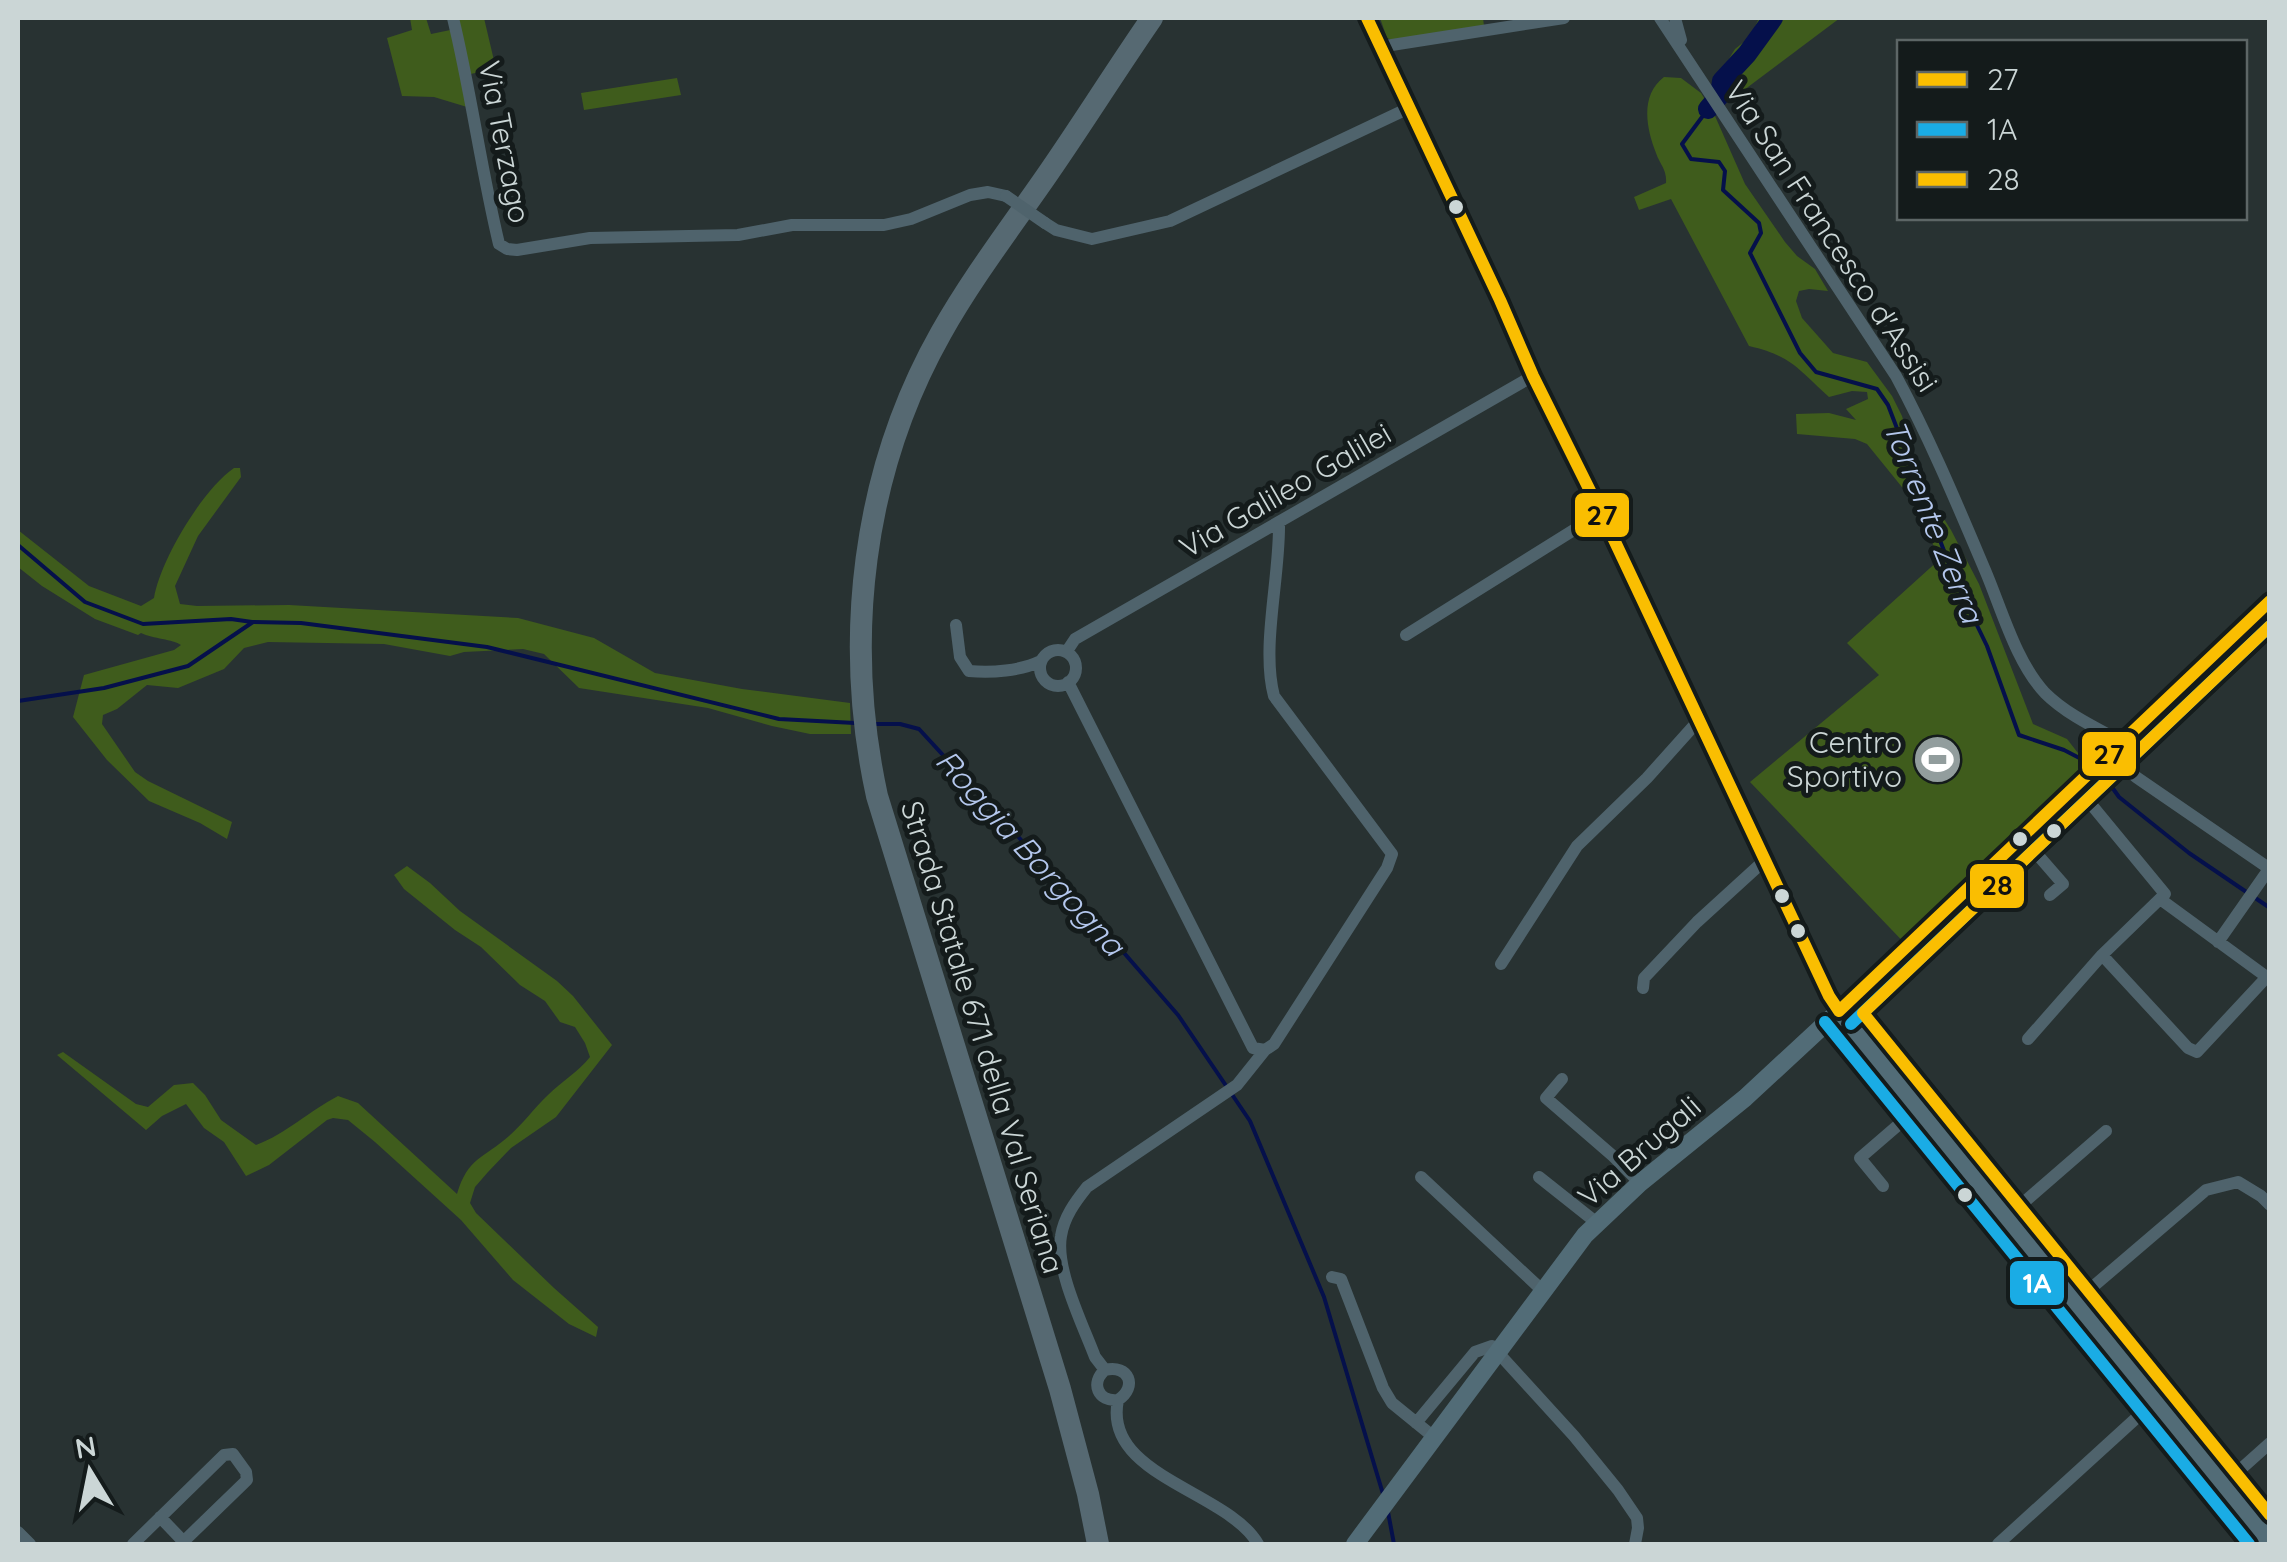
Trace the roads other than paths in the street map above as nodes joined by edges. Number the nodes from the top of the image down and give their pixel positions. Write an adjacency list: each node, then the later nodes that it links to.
1 (453, 18): 9 (street, Via Terzago, bridge)
2 (1152, 18): 58 (highway, Strada Statale 671 della Val Seriana)
3 (1367, 18): 7 (street)
4 (1564, 18): 7 (street)
5 (1660, 18): 8 (street, Via San Francesco d'Assisi)
6 (1675, 18): 8 (street, Via San Francesco d'Assisi)
7 (1379, 47): 9 (street)
8 (1684, 52): 20 (street, Via San Francesco d'Assisi)
9 (1409, 108): 10 (street)
10 (1533, 376): 11 (street); 12 (street, Via Galileo Galilei)
11 (1601, 513): 15 (street); 19 (street)
12 (1280, 523): 16 (street, Via Galileo Galilei); 33 (street)
13 (2270, 601): 20 (street, Via Brugali)
14 (956, 625): 17 (street)
15 (1406, 635)
16 (1067, 652): 17 (street); 18 (street)
17 (1041, 661): 18 (street)
18 (1068, 682): 33 (street)
19 (1699, 720): 23 (street); 29 (street)
20 (2112, 751): 21 (street, Via Brugali); 24 (street, Via San Francesco d'Assisi)
21 (2083, 780): 22 (street, Via Brugali); 26 (street)
22 (2022, 837): 25 (street); 31 (street, Via Brugali)
23 (1765, 860): 30 (street); 31 (street)
24 (2269, 869): 27 (street)
25 (2050, 894)
26 (2160, 899): 27 (street); 28 (street)
27 (2218, 942): 28 (street)
28 (2102, 955): 32 (street)
29 (1500, 964)
30 (1643, 988)
31 (1839, 1012): 35 (street); 39 (street, Via Brugali)
32 (2028, 1039)
33 (1265, 1050): 48 (street)
34 (1562, 1079): 39 (street)
35 (1918, 1108): 40 (street); 42 (street)
36 (2106, 1131): 42 (street)
37 (1421, 1177): 45 (street)
38 (1539, 1177): 43 (street)
39 (1640, 1183): 43 (street, Via Brugali)
40 (1883, 1186)
41 (2270, 1205): 46 (street)
42 (2007, 1218): 46 (street)
43 (1597, 1223): 45 (street, Via Brugali)
44 (1332, 1277): 51 (street)
45 (1543, 1292): 47 (street, Via Brugali)
46 (2076, 1302): 50 (street)
47 (1498, 1353): 51 (street, Via Brugali); 52 (street, Via Brugali); 64 (street)
48 (1105, 1370): 49 (street); 49 (street)
49 (1118, 1400): 62 (street)
50 (2155, 1402): 54 (street); 65 (street)
51 (1416, 1423): 52 (street)
52 (1435, 1438): 63 (street, Via Brugali)
53 (2270, 1443): 54 (street)
54 (2222, 1485): 57 (street)
55 (160, 1517): 59 (street); 59 (street); 61 (street)
56 (18, 1532): 60 (street)
57 (2268, 1537)
58 (1098, 1539)
59 (182, 1543)
60 (30, 1544)
61 (133, 1544)
62 (1258, 1544)
63 (1355, 1544)
64 (1635, 1544)
65 (1998, 1544)

